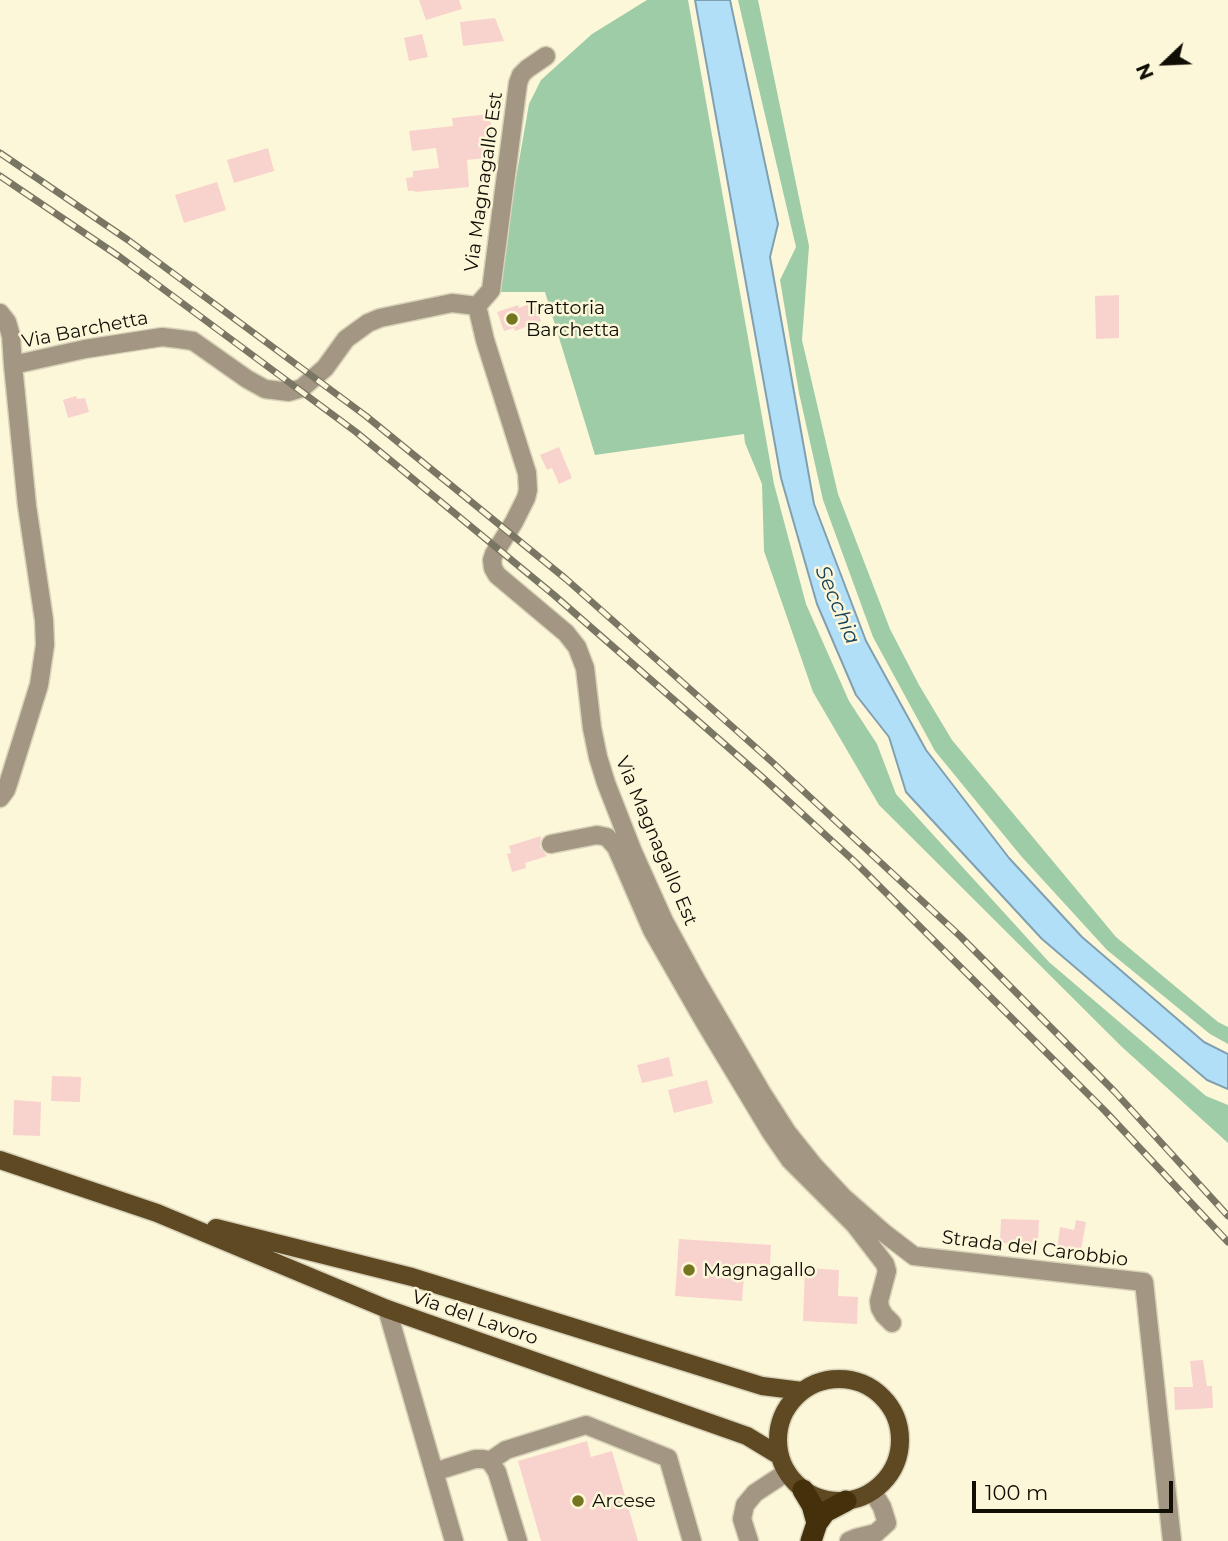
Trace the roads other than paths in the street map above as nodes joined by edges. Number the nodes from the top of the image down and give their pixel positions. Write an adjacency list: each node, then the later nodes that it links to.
1 (546, 56): 2 (street, Via Magnagallo Est)
2 (477, 306): 4 (street, Via Barchetta); 9 (street, Via Magnagallo Est)
3 (0, 313): 4 (street)
4 (13, 365): 5 (street, Via Barchetta)
5 (0, 798)
6 (551, 844): 11 (street)
7 (0, 1160): 8 (main road, Via del Lavoro)
8 (157, 1213): 10 (main road, Via del Lavoro); 12 (main road, Via del Lavoro)
9 (914, 1256): 25 (street, Strada del Carobbio)
10 (387, 1309): 14 (main road, Via del Lavoro); 15 (street)
11 (892, 1323)
12 (802, 1391): 14 (main road); 17 (main road, Via del Lavoro)
13 (490, 1461): 15 (street); 21 (street); 22 (street)
14 (783, 1464): 16 (main road, Via del Lavoro); 23 (street)
15 (434, 1472): 20 (street)
16 (803, 1490): 18 (main road); 19 (highway)
17 (873, 1492): 18 (main road); 24 (street)
18 (846, 1501): 19 (highway)
19 (814, 1532)
20 (454, 1541)
21 (518, 1541)
22 (692, 1541)
23 (749, 1541)
24 (849, 1541)
25 (1172, 1541)

